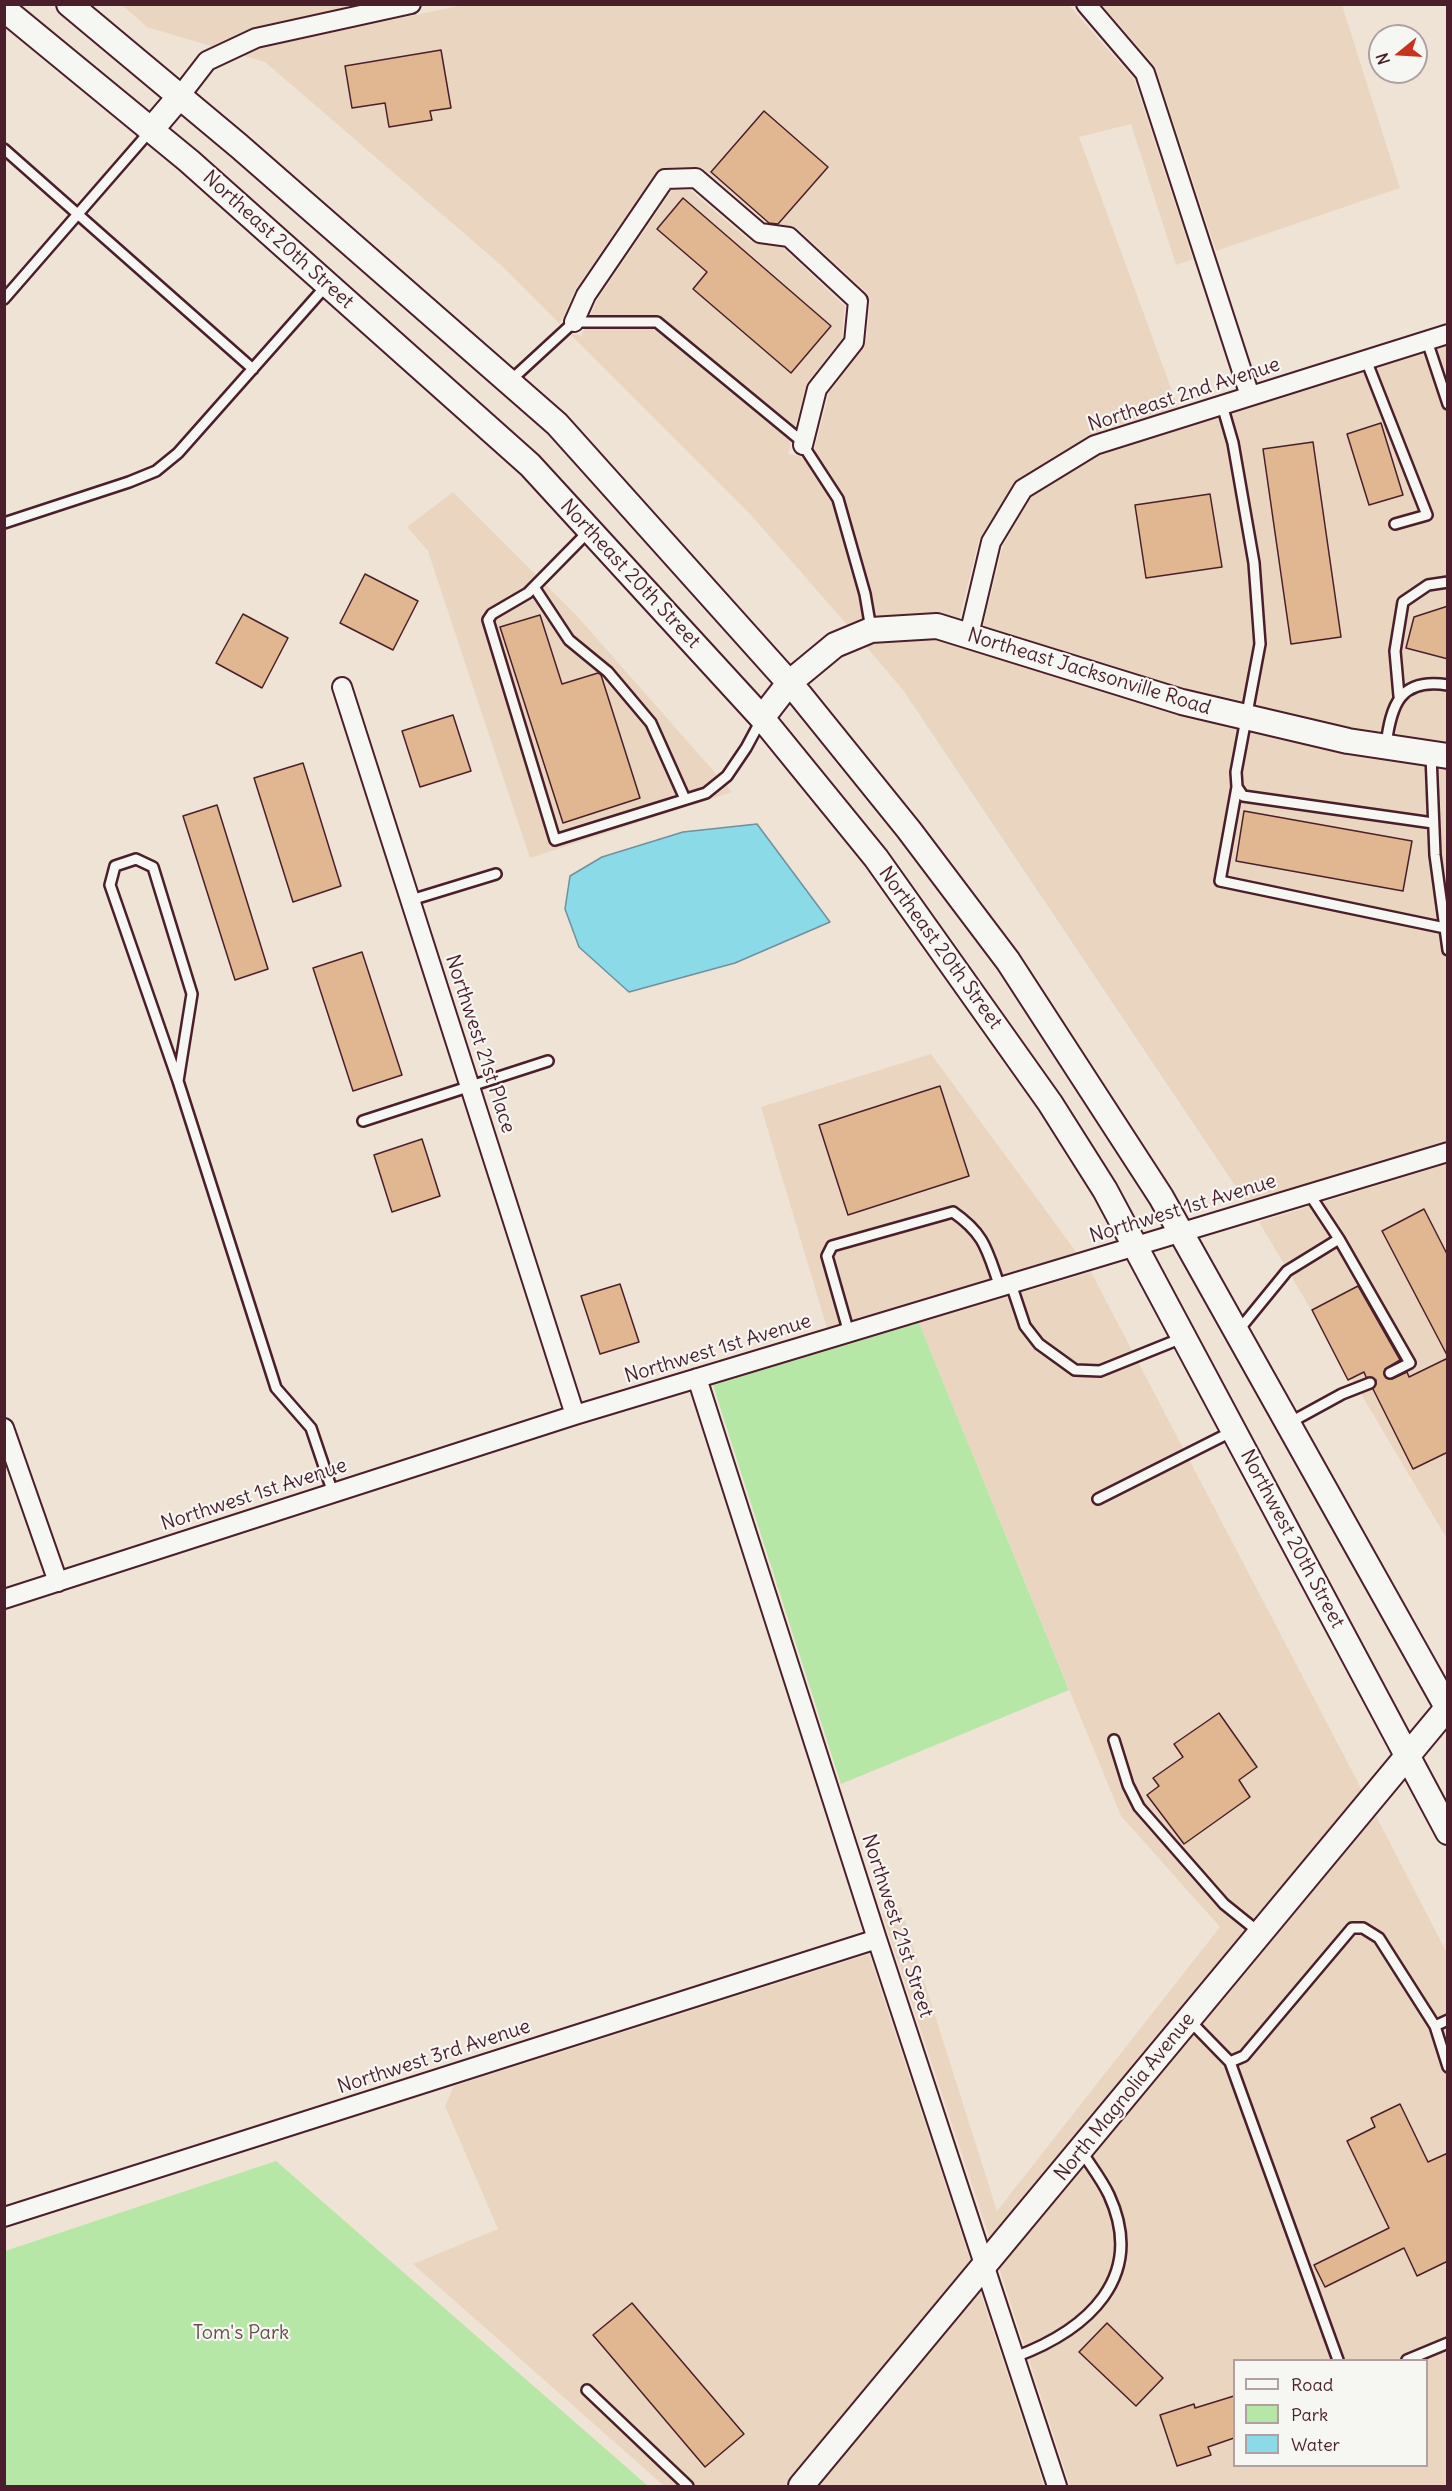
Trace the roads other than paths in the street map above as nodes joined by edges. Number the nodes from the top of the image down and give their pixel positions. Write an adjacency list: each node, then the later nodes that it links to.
1 (69, 4): 5 (main road)
2 (411, 4): 5 (street)
3 (1086, 4): 17 (street)
4 (4, 9): 6 (main road, Northeast 20th Street)
5 (180, 96): 6 (main road); 16 (main road)
6 (150, 130): 8 (lane); 9 (main road, Northeast 20th Street)
7 (4, 149): 8 (lane)
8 (77, 214): 10 (lane); 15 (lane)
9 (327, 284): 15 (lane); 23 (main road, Northeast 20th Street)
10 (4, 299)
11 (574, 322): 16 (lane); 20 (lane); 20 (street)
12 (1448, 334): 13 (street, Northeast 2nd Avenue)
13 (1427, 341): 14 (street, Northeast 2nd Avenue); 18 (lane)
14 (1366, 360): 17 (street, Northeast 2nd Avenue); 22 (lane)
15 (253, 369): 21 (lane)
16 (509, 382): 28 (main road)
17 (1250, 396): 19 (street, Northeast 2nd Avenue)
18 (1448, 404)
19 (1222, 405): 27 (street, Northeast 2nd Avenue); 32 (lane)
20 (803, 445): 26 (lane)
21 (4, 523)
22 (1395, 525)
23 (590, 530): 25 (lane); 33 (main road, Northeast 20th Street)
24 (1448, 582): 31 (lane)
25 (534, 587): 37 (lane); 37 (lane)
26 (871, 630): 27 (main road, Northeast Jacksonville Road); 28 (main road, Northeast Jacksonville Road)
27 (969, 635): 32 (main road, Northeast Jacksonville Road)
28 (789, 683): 33 (main road, Northeast Jacksonville Road); 49 (main road)
29 (1448, 685): 31 (lane)
30 (342, 687): 40 (street, Northwest 21st Place)
31 (1399, 696): 34 (lane)
32 (1245, 717): 34 (main road, Northeast Jacksonville Road); 36 (lane)
33 (762, 718): 37 (lane); 51 (main road, Northeast 20th Street)
34 (1386, 747): 35 (main road, Northeast Jacksonville Road)
35 (1439, 755): 38 (lane)
36 (1237, 787): 38 (lane); 41 (lane)
37 (685, 799)
38 (1433, 823): 41 (lane)
39 (496, 874): 40 (lane)
40 (411, 900): 45 (street, Northwest 21st Place)
41 (1444, 928): 42 (lane)
42 (1448, 950)
43 (548, 1061): 45 (lane)
44 (178, 1081): 44 (lane); 63 (lane)
45 (470, 1087): 46 (lane); 59 (street, Northwest 21st Place)
46 (363, 1121)
47 (1448, 1152): 48 (street, Northwest 1st Avenue)
48 (1310, 1195): 49 (street, Northwest 1st Avenue); 50 (lane)
49 (1180, 1234): 51 (street, Northwest 1st Avenue); 54 (main road)
50 (1339, 1239): 54 (lane); 56 (lane)
51 (1136, 1246): 52 (street, Northwest 1st Avenue); 55 (main road, Northwest 20th Street)
52 (1005, 1286): 53 (street, Northwest 1st Avenue); 53 (lane); 55 (lane)
53 (849, 1333): 57 (street, Northwest 1st Avenue)
54 (1236, 1334): 60 (main road)
55 (1184, 1337): 62 (main road, Northwest 20th Street)
56 (1390, 1373)
57 (698, 1378): 59 (street, Northwest 1st Avenue); 72 (street, Northwest 21st Street)
58 (1370, 1383): 60 (lane)
59 (575, 1415): 63 (street, Northwest 1st Avenue)
60 (1287, 1425): 67 (main road)
61 (4, 1428): 65 (street)
62 (1234, 1431): 64 (lane); 69 (main road, Northwest 20th Street)
63 (333, 1493): 65 (street, Northwest 1st Avenue)
64 (1098, 1499)
65 (58, 1582): 66 (street, Northwest 1st Avenue)
66 (4, 1599)
67 (1447, 1708): 69 (main road, North Magnolia Avenue)
68 (1114, 1740): 71 (lane)
69 (1406, 1755): 70 (main road, Northwest 20th Street); 71 (main road, North Magnolia Avenue)
70 (1448, 1832)
71 (1260, 1933): 74 (main road, North Magnolia Avenue)
72 (877, 1939): 79 (street, Northwest 3rd Avenue); 80 (street, Northwest 21st Street)
73 (1448, 2019): 75 (lane)
74 (1188, 2020): 76 (lane); 78 (main road, North Magnolia Avenue)
75 (1435, 2026): 76 (lane); 77 (lane)
76 (1230, 2062): 83 (lane)
77 (1448, 2067)
78 (1081, 2150): 80 (main road, North Magnolia Avenue); 82 (lane)
79 (4, 2217)
80 (985, 2266): 82 (street, Northwest 21st Street); 87 (main road, North Magnolia Avenue)
81 (1448, 2343): 84 (lane)
82 (1014, 2356): 88 (street, Northwest 21st Street)
83 (1337, 2359)
84 (1412, 2359)
85 (587, 2390): 86 (lane)
86 (688, 2487)
87 (801, 2487)
88 (1057, 2487)

